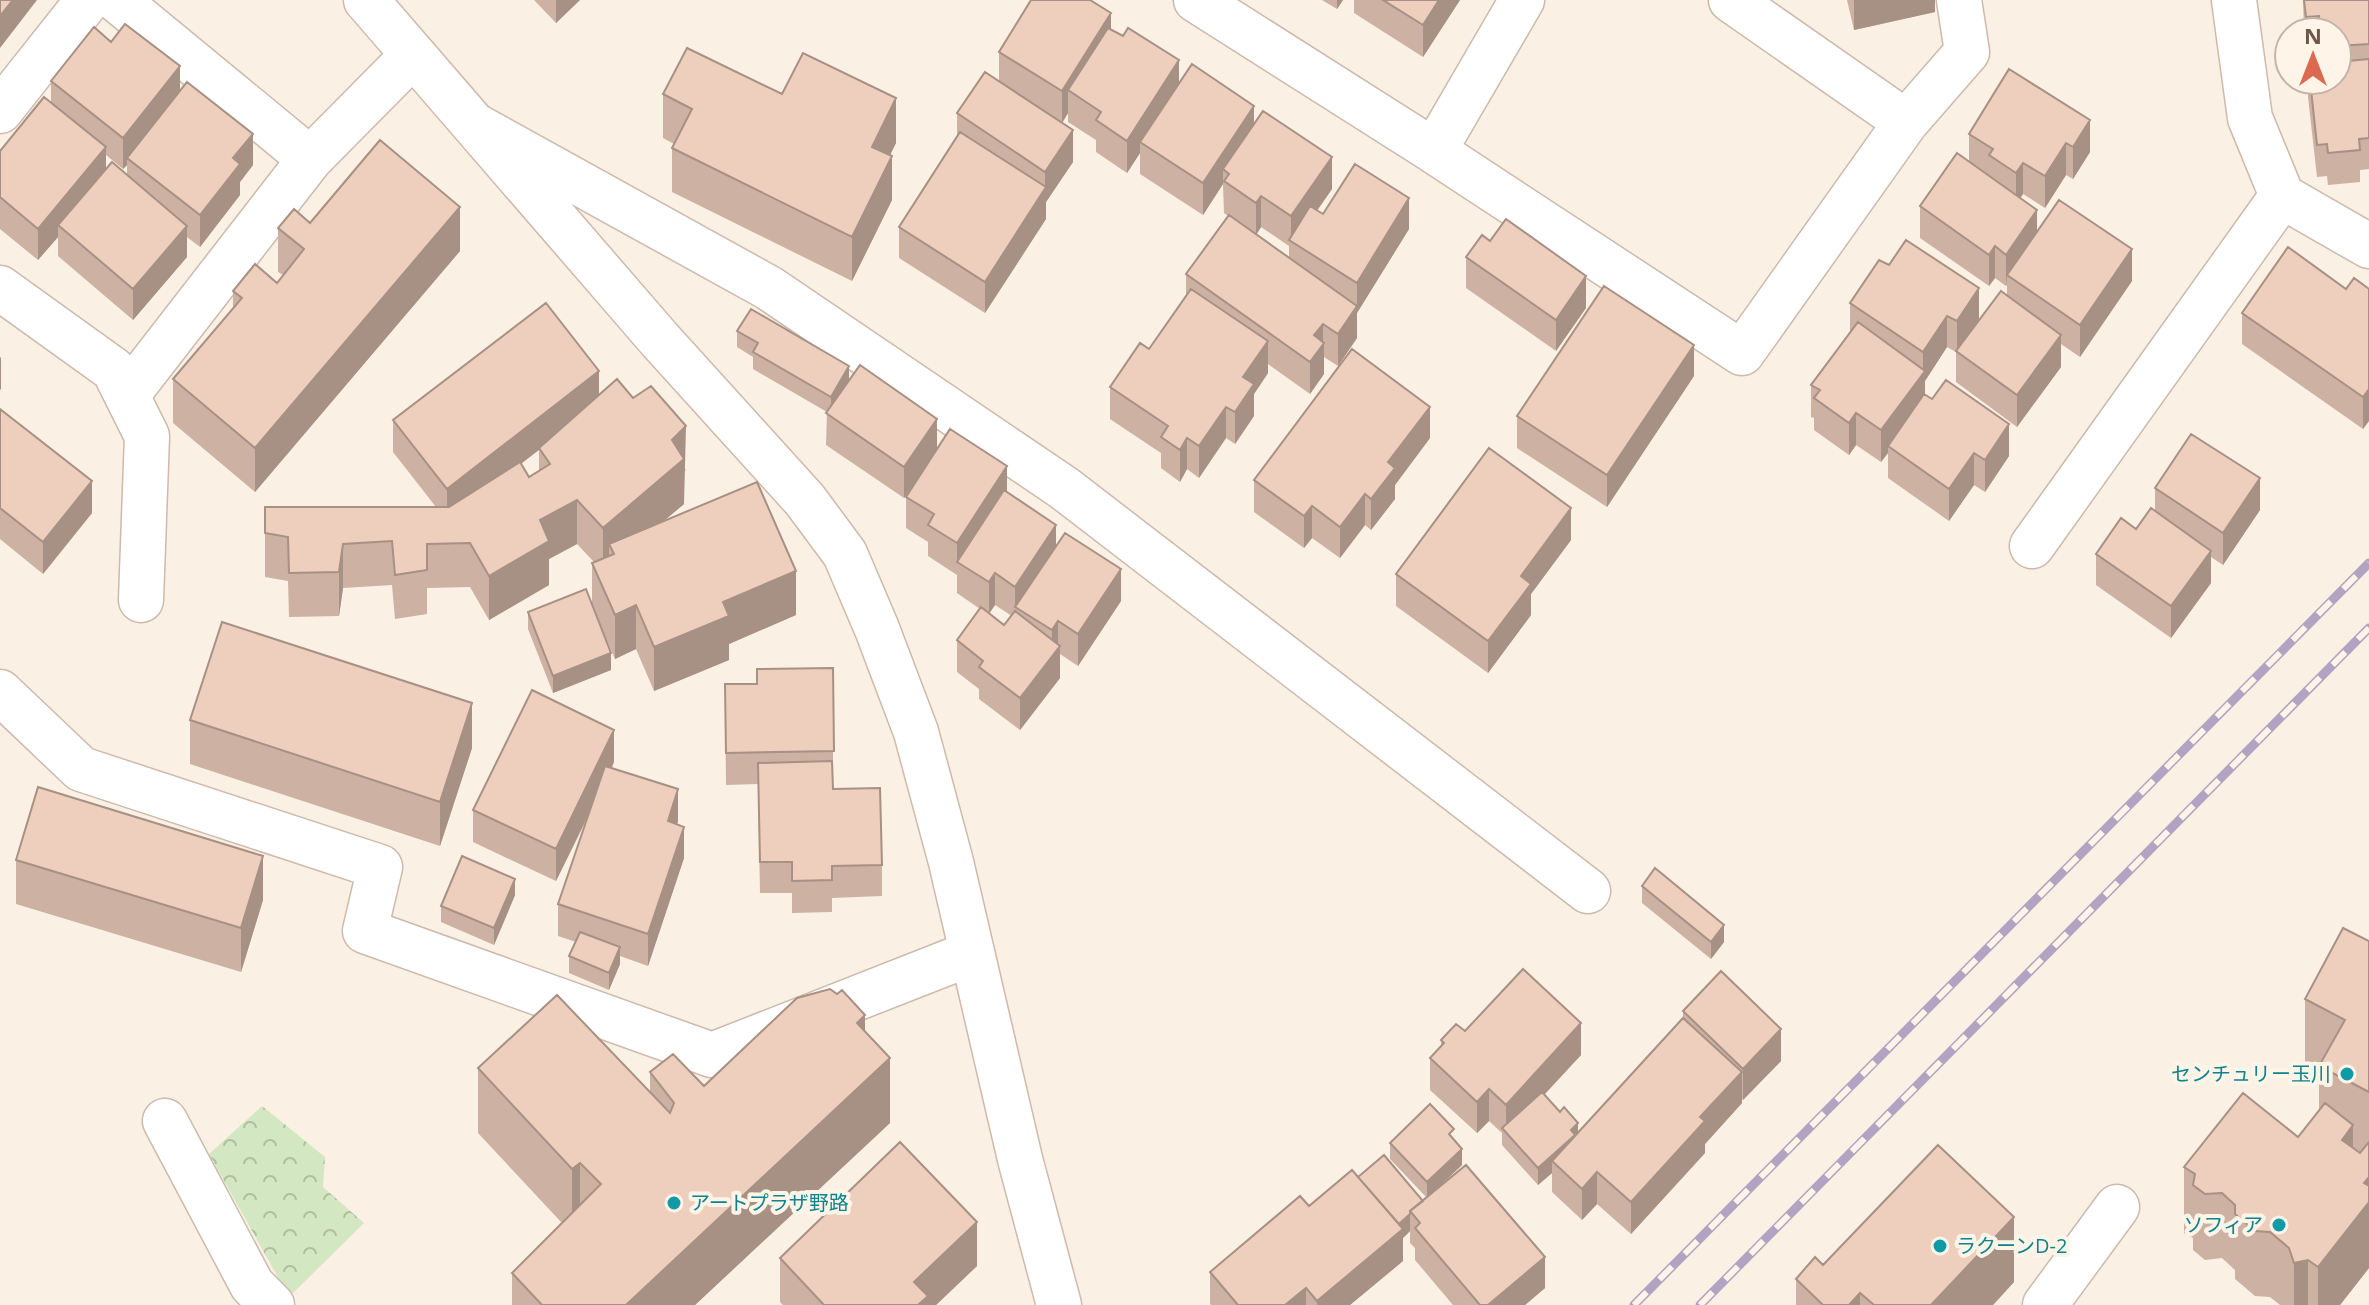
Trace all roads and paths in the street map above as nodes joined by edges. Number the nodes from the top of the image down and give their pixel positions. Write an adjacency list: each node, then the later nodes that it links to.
1 (88, 0): 10 (street)
2 (117, 0): 14 (street)
3 (366, 0): 9 (street)
4 (1196, 0): 13 (street)
5 (1522, 0): 13 (street)
6 (1731, 0): 11 (street)
7 (1959, 0): 11 (street)
8 (2234, 0): 15 (street)
9 (413, 55): 12 (street); 14 (street)
10 (0, 111)
11 (1906, 122): 13 (street)
12 (472, 124): 22 (street); 23 (street)
13 (1434, 151)
14 (310, 159): 18 (street)
15 (2282, 196): 16 (street); 19 (street)
16 (2369, 246)
17 (0, 288): 18 (street)
18 (127, 395): 20 (street)
19 (2032, 546)
20 (141, 600)
21 (0, 692): 23 (street)
22 (1588, 891)
23 (972, 953): 27 (street)
24 (165, 1121): 26 (street)
25 (2117, 1207): 28 (street)
26 (253, 1298)
27 (1060, 1302)
28 (2045, 1305)

